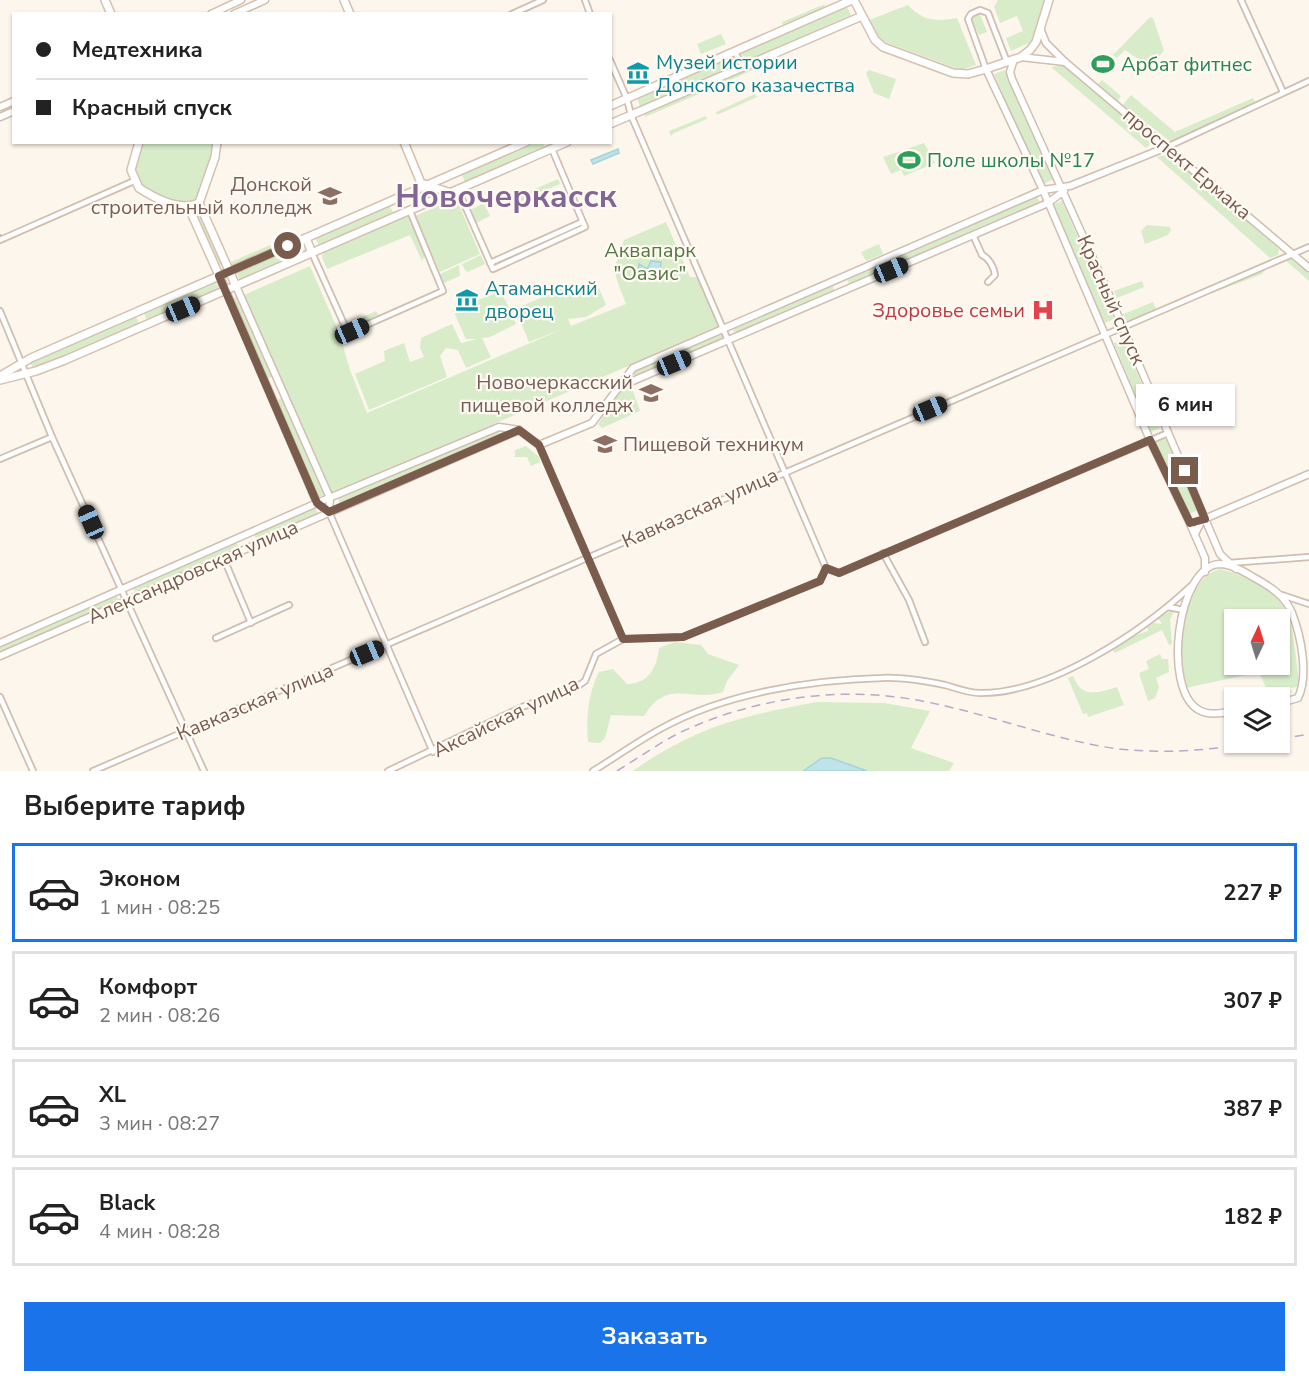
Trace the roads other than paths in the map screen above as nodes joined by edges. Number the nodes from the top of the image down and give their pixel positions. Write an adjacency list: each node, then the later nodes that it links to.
1 (241, 0): 7 (street)
2 (265, 0): 10 (street)
3 (543, 0): 11 (street)
4 (853, 0): 12 (main road); 14 (main road)
5 (1049, 0): 13 (main road)
6 (1241, 0): 21 (street)
7 (231, 5): 8 (street); 9 (street)
8 (215, 12)
9 (234, 12)
10 (237, 12)
11 (516, 12)
12 (862, 16): 18 (main road); 19 (main road)
13 (1040, 28): 15 (main road); 16 (street, проспект Ермака)
14 (735, 52): 18 (street); 22 (main road)
15 (1014, 59): 16 (street); 19 (main road); 19 (street); 39 (street, Красный спуск)
16 (1065, 62): 34 (street, проспект Ермака)
17 (612, 65): 22 (street)
18 (743, 67): 25 (main road)
19 (986, 69): 40 (street, Красный спуск)
20 (1309, 81): 21 (street)
21 (1283, 92): 34 (street)
22 (627, 99): 23 (main road); 25 (street)
23 (612, 105)
24 (12, 106): 26 (street)
25 (631, 116): 27 (main road); 65 (street)
26 (0, 117)
27 (612, 123)
28 (138, 144): 37 (main road)
29 (218, 144): 43 (main road)
30 (407, 144): 35 (main road)
31 (407, 144): 36 (main road)
32 (521, 144): 36 (main road)
33 (551, 146): 42 (main road); 47 (street)
34 (1167, 147): 39 (street); 53 (street, проспект Ермака)
35 (419, 177): 38 (main road); 41 (main road)
36 (441, 179): 38 (main road)
37 (134, 181): 45 (main road); 50 (street)
38 (427, 186): 41 (main road); 42 (main road)
39 (1062, 189): 40 (street); 44 (street); 64 (street, Красный спуск)
40 (1043, 190): 44 (street, Красный спуск); 65 (street)
41 (414, 191): 49 (main road)
42 (454, 191): 46 (main road); 54 (street)
43 (199, 203): 45 (main road); 56 (main road)
44 (1048, 203): 48 (street); 66 (street, Красный спуск)
45 (189, 208): 57 (main road)
46 (410, 211): 52 (main road); 52 (street)
47 (582, 222): 54 (street); 54 (street)
48 (973, 235): 58 (street); 67 (street)
49 (306, 238): 52 (main road); 56 (main road)
50 (0, 240)
51 (1309, 247): 53 (street, Кавказская улица)
52 (312, 253): 59 (main road)
53 (1294, 254): 55 (street, проспект Ермака); 64 (street, Кавказская улица)
54 (490, 263)
55 (1309, 268)
56 (229, 271): 57 (main road); 59 (main road)
57 (219, 276): 60 (main road); 62 (main road)
58 (988, 282)
59 (236, 286): 60 (main road); 80 (street)
60 (226, 291): 63 (main road); 81 (street)
61 (0, 311): 68 (street)
62 (138, 311): 63 (main road); 68 (main road)
63 (145, 326): 69 (main road)
64 (1122, 327): 66 (street, Кавказская улица); 73 (street, Красный спуск)
65 (724, 330): 67 (street); 71 (street)
66 (1105, 336): 75 (street, Красный спуск); 78 (street, Кавказская улица)
67 (728, 340): 71 (street); 78 (street)
68 (22, 364): 69 (street); 70 (main road)
69 (26, 373): 70 (main road); 74 (street)
70 (0, 378)
71 (620, 386): 76 (street)
72 (519, 430): 76 (street); 80 (street, Александровская улица); 82 (street, Александровская улица)
73 (1168, 433): 75 (street); 83 (street, Красный спуск)
74 (52, 437): 77 (street); 94 (street)
75 (1150, 440): 84 (street, Красный спуск); 86 (street)
76 (539, 445): 88 (street)
77 (0, 459)
78 (785, 471): 88 (street, Кавказская улица); 91 (street)
79 (1309, 474): 83 (street)
80 (330, 498): 81 (street, Александровская улица); 82 (street)
81 (317, 503): 82 (street); 94 (street, Александровская улица)
82 (329, 512): 89 (street, Александровская улица); 106 (street)
83 (1205, 519): 84 (street); 85 (street); 90 (street, Красный спуск)
84 (1190, 523): 85 (street, Красный спуск)
85 (1195, 534): 92 (street, Красный спуск)
86 (883, 553): 91 (street); 104 (street)
87 (1309, 556): 90 (street)
88 (588, 558): 103 (street); 106 (street, Кавказская улица)
89 (224, 559): 96 (street, Александровская улица); 101 (street)
90 (1221, 564): 92 (street); 95 (street)
91 (826, 568): 103 (street, Аксайская улица)
92 (1205, 572): 93 (street)
93 (1191, 586): 99 (street); 100 (street)
94 (122, 590): 96 (street); 105 (street, Александровская улица)
95 (1282, 596): 97 (street); 109 (street)
96 (127, 602): 107 (street, Александровская улица); 111 (street)
97 (1309, 604)
98 (289, 605): 101 (street)
99 (1168, 607): 100 (street); 117 (street)
100 (1184, 610): 110 (street)
101 (251, 623): 102 (street)
102 (216, 638)
103 (623, 639): 112 (street, Аксайская улица)
104 (925, 642)
105 (0, 643)
106 (387, 644): 111 (street, Кавказская улица); 112 (street)
107 (0, 656)
108 (0, 697): 113 (street)
109 (1290, 700)
110 (1224, 712)
111 (187, 731): 114 (street, Кавказская улица); 115 (street)
112 (433, 752): 116 (street, Аксайская улица)
113 (33, 771)
114 (93, 771)
115 (204, 771)
116 (388, 771)
117 (593, 771)

